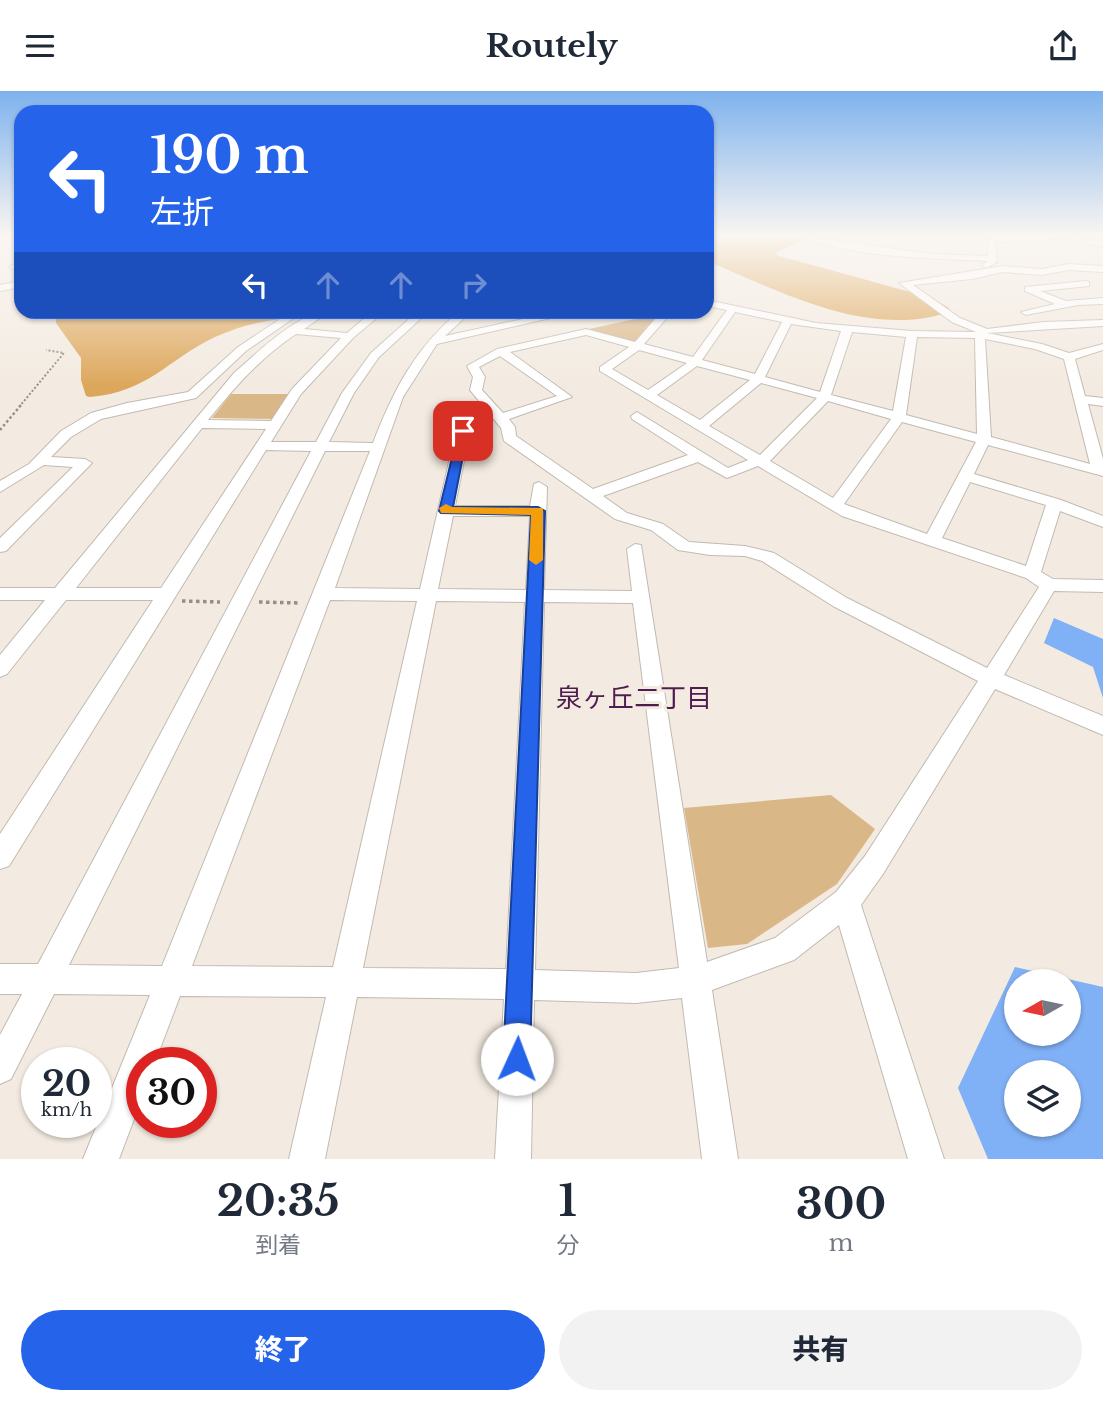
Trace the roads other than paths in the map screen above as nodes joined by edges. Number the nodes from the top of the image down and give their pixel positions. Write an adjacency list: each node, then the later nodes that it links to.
1 (908, 286): 22 (street)
2 (1065, 286): 7 (street)
3 (1090, 286): 4 (street)
4 (1098, 289)
5 (1103, 301): 7 (street)
6 (714, 304): 8 (street)
7 (1063, 304): 9 (street)
8 (733, 308): 18 (street); 30 (street)
9 (1026, 313)
10 (287, 319): 48 (street)
11 (313, 319): 21 (street)
12 (370, 319): 24 (street)
13 (414, 319): 45 (street)
14 (458, 319): 25 (street)
15 (536, 319): 17 (street)
16 (661, 319): 26 (street)
17 (531, 320): 25 (street)
18 (788, 320): 20 (street); 31 (street)
19 (1103, 323): 22 (street)
20 (847, 330): 23 (street); 33 (street)
21 (295, 331): 24 (street); 39 (street)
22 (981, 333): 23 (street); 29 (street); 43 (street)
23 (912, 334): 37 (street)
24 (349, 335): 40 (street)
25 (433, 342): 46 (street)
26 (637, 347): 28 (street); 30 (street); 32 (street)
27 (1103, 347): 29 (street)
28 (501, 351): 38 (street); 38 (street)
29 (1069, 357): 34 (street)
30 (695, 362): 31 (street); 32 (street)
31 (758, 379): 33 (street); 41 (street)
32 (651, 394): 41 (street)
33 (824, 398): 37 (street); 49 (street)
34 (1080, 399): 35 (street); 50 (street)
35 (1103, 402)
36 (637, 416): 47 (street)
37 (899, 417): 43 (street); 56 (street)
38 (500, 418): 54 (street)
39 (199, 424): 40 (street); 66 (street)
40 (276, 425): 44 (street)
41 (702, 425): 49 (street)
42 (463, 431): 57 (street)
43 (984, 440): 50 (street); 51 (street)
44 (263, 446): 45 (street); 67 (street)
45 (320, 447): 46 (street); 78 (street)
46 (377, 447): 68 (street)
47 (697, 457): 49 (street); 54 (street)
48 (41, 461): 52 (street); 61 (street)
49 (762, 461): 56 (street)
50 (1101, 472)
51 (967, 477): 55 (street); 60 (street)
52 (0, 487)
53 (539, 487): 58 (street)
54 (591, 495): 73 (street)
55 (1055, 503): 59 (street); 63 (street)
56 (835, 506): 60 (street)
57 (445, 511): 58 (street); 69 (street)
58 (538, 511): 70 (street)
59 (1103, 522)
60 (932, 541): 63 (street)
61 (0, 547)
62 (635, 549): 71 (street)
63 (1040, 580): 64 (street); 73 (street)
64 (1103, 586)
65 (0, 594): 66 (street)
66 (61, 594): 67 (street); 72 (street)
67 (167, 594): 75 (street)
68 (324, 594): 69 (street); 80 (street)
69 (426, 596): 70 (street); 81 (street)
70 (535, 597): 71 (street); 82 (street)
71 (642, 597): 79 (street)
72 (0, 669)
73 (993, 677): 74 (street); 76 (street)
74 (1103, 726)
75 (0, 857)
76 (846, 902): 79 (street); 88 (street)
77 (0, 979): 78 (street)
78 (46, 979): 80 (street); 83 (street)
79 (696, 981): 82 (street); 87 (street)
80 (170, 982): 81 (street); 84 (street)
81 (345, 982): 82 (street); 85 (street)
82 (520, 984): 86 (street)
83 (0, 1068)
84 (101, 1159)
85 (307, 1159)
86 (513, 1159)
87 (720, 1159)
88 (926, 1159)

